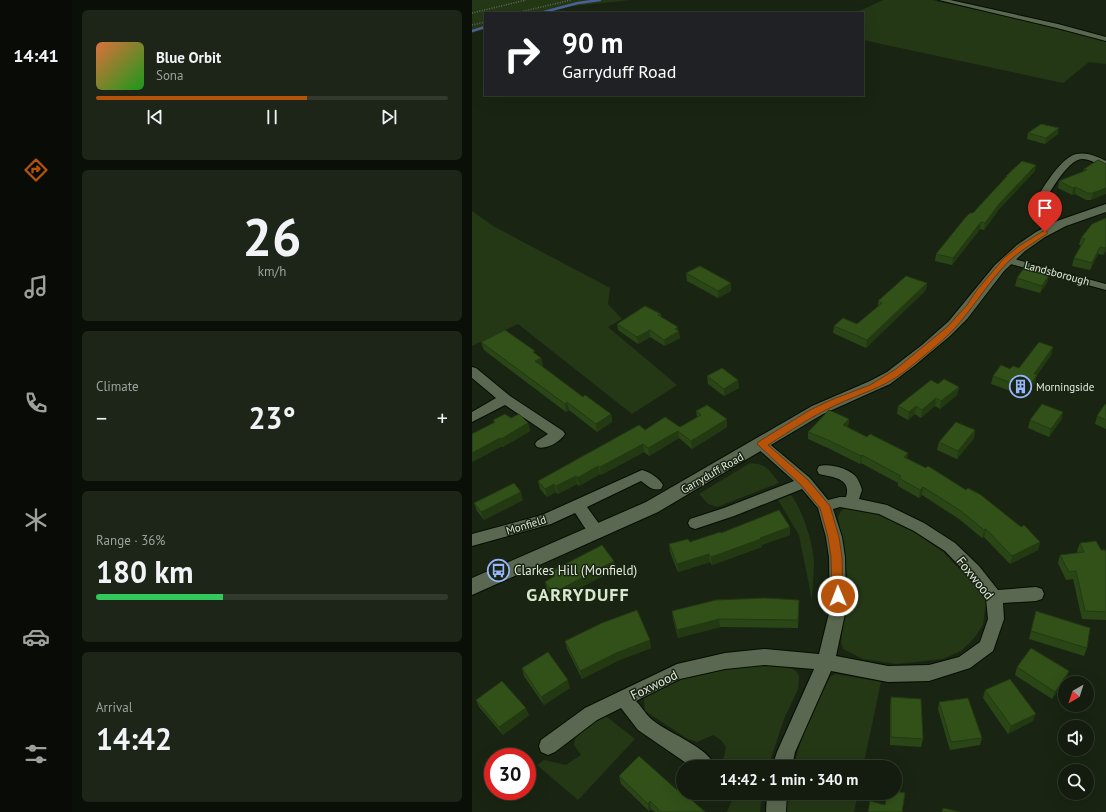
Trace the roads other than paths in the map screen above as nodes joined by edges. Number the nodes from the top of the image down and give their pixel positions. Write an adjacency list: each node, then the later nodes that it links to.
1 (942, 0): 2 (street)
2 (1106, 39)
3 (1106, 164): 5 (street)
4 (1106, 208): 5 (street, Garryduff Road)
5 (1056, 226): 6 (street, Garryduff Road)
6 (1007, 260): 7 (street, Landsborough); 12 (street, Garryduff Road)
7 (1105, 285)
8 (472, 371): 9 (street)
9 (505, 399): 10 (street); 11 (street)
10 (472, 418)
11 (542, 444)
12 (761, 444): 14 (street); 20 (street, Garryduff Road)
13 (824, 470): 16 (street)
14 (805, 482): 18 (street); 19 (street)
15 (656, 485): 17 (street, Monfield)
16 (851, 502): 18 (street, Foxwood); 24 (street, Foxwood)
17 (578, 505): 20 (street); 21 (street, Monfield)
18 (825, 506): 25 (street)
19 (695, 523)
20 (597, 532): 22 (street, Garryduff Road)
21 (472, 540)
22 (472, 587)
23 (1036, 594): 24 (street)
24 (994, 597): 25 (street, Foxwood)
25 (826, 662): 26 (street, Foxwood); 29 (street)
26 (624, 699): 27 (street, Foxwood); 28 (street, Foxwood)
27 (548, 746)
28 (698, 760)
29 (784, 760)
30 (776, 800): 31 (street)
31 (776, 812)

